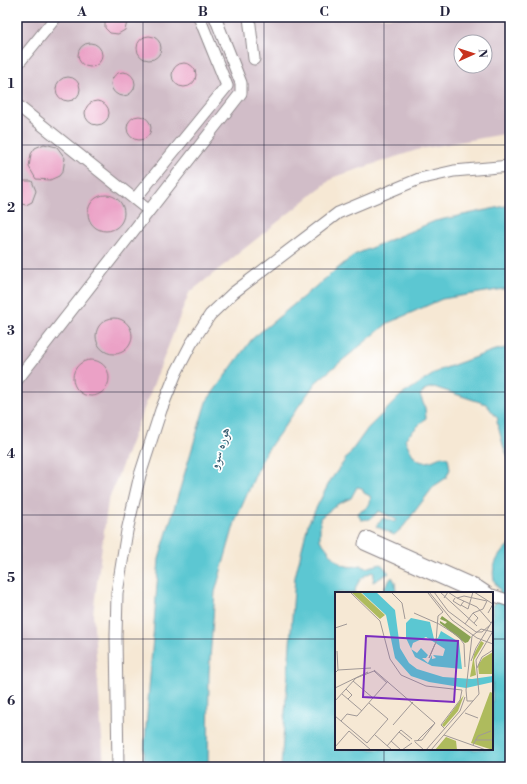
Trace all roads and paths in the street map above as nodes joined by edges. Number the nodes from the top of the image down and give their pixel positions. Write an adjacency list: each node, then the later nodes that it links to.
1 (56, 17): 6 (street)
2 (199, 17): 7 (street)
3 (215, 17): 8 (street)
4 (249, 17): 5 (street)
5 (254, 59)
6 (17, 65)
7 (227, 86): 8 (street); 11 (street)
8 (241, 88): 12 (street)
9 (17, 105): 11 (street)
10 (510, 166): 18 (street)
11 (135, 199): 12 (street)
12 (148, 210): 13 (street)
13 (17, 380)
14 (472, 592): 15 (street)
15 (486, 592)
16 (493, 595): 17 (street)
17 (510, 601)
18 (118, 767)

